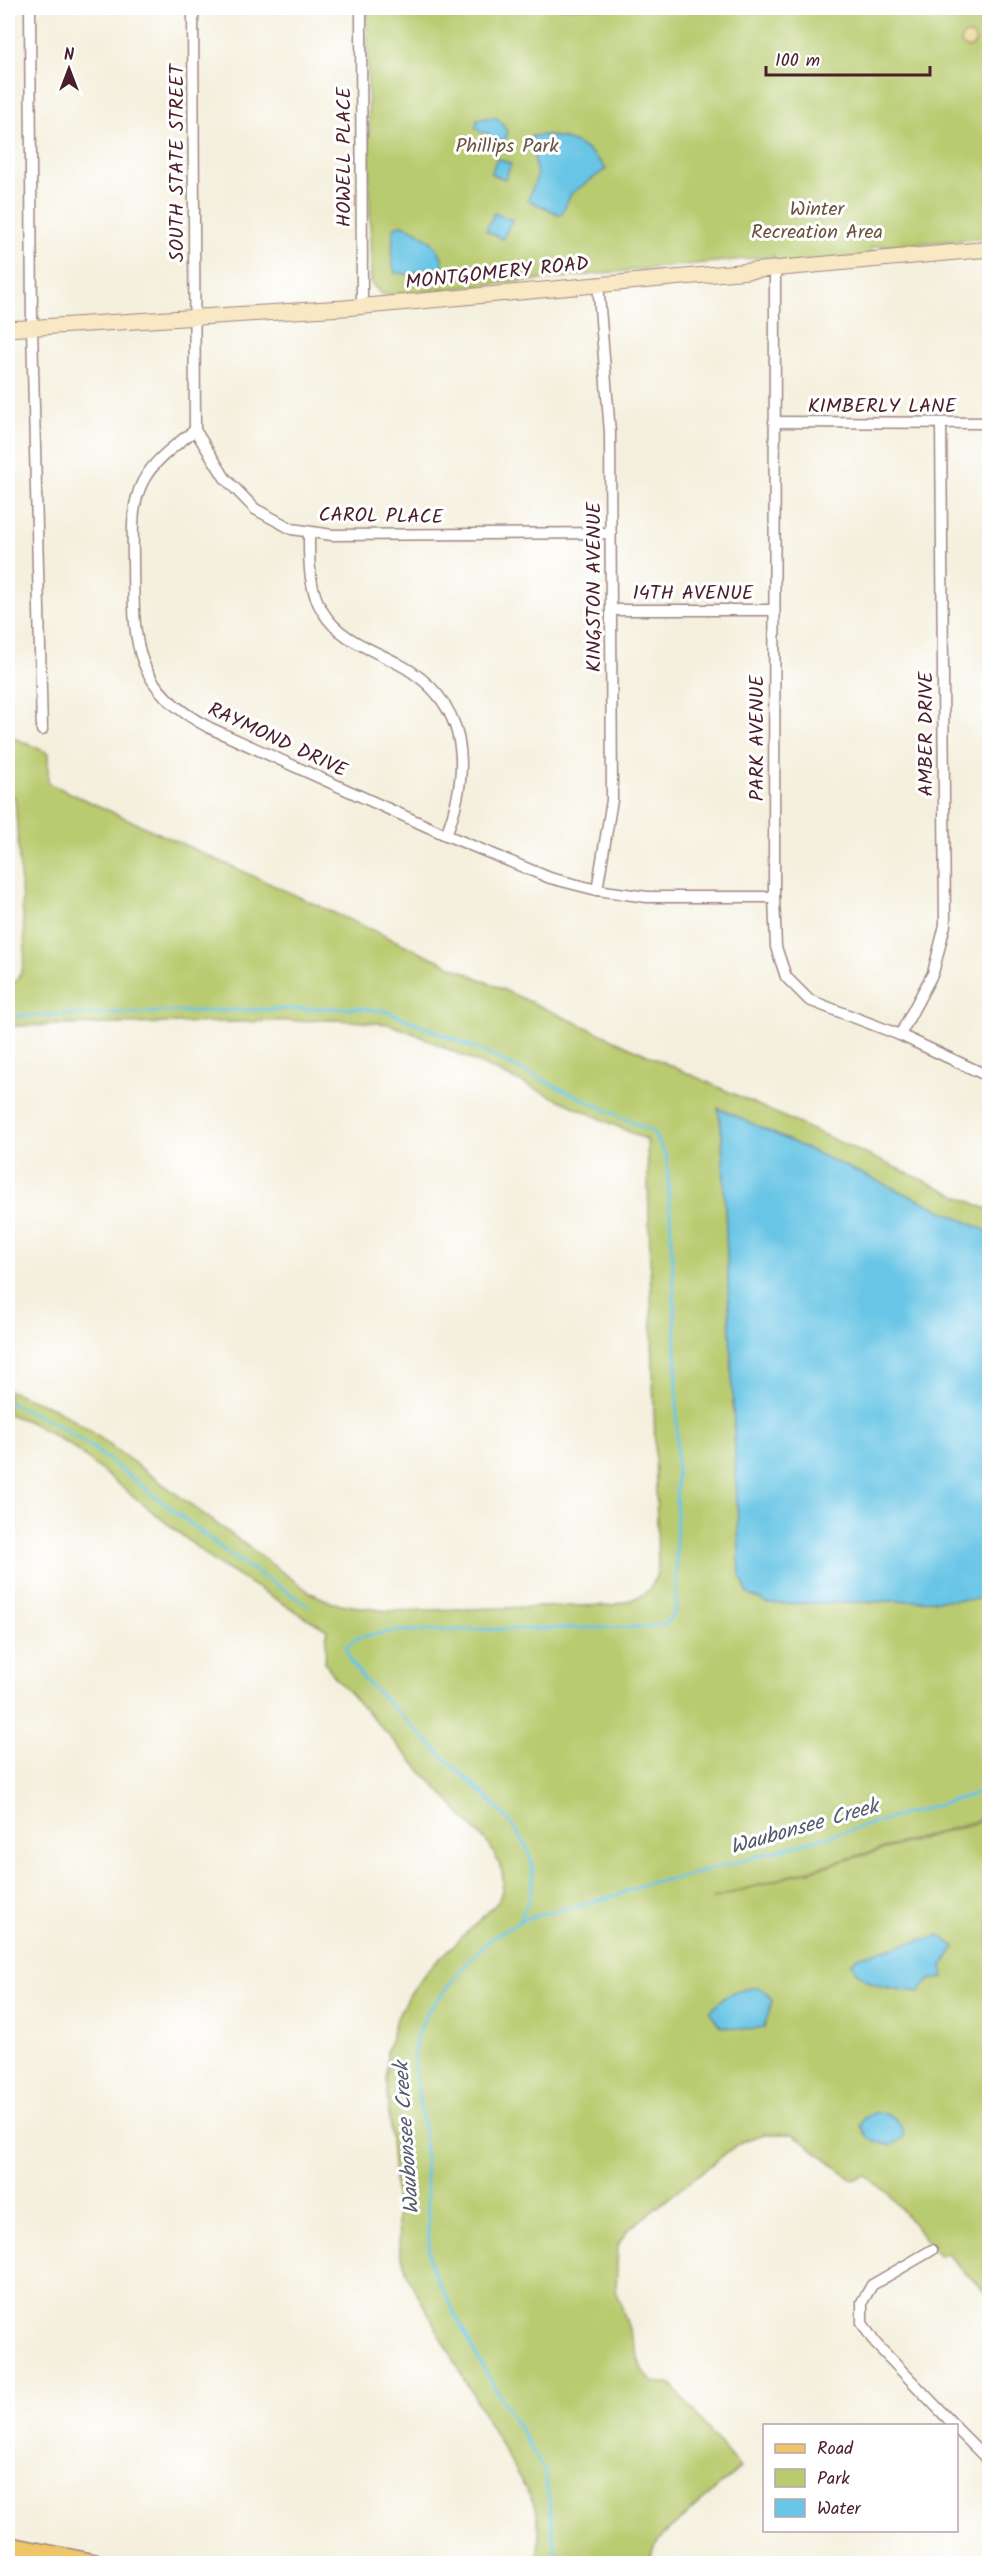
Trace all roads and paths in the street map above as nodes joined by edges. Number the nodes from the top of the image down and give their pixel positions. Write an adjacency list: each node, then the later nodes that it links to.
1 (30, 8): 9 (street)
2 (193, 8): 8 (street, SOUTH STATE STREET)
3 (361, 8): 7 (street, HOWELL PLACE)
4 (990, 249): 5 (street, MONTGOMERY ROAD)
5 (775, 269): 6 (street, MONTGOMERY ROAD); 11 (street, PARK AVENUE)
6 (598, 283): 7 (street, MONTGOMERY ROAD); 16 (street, KINGSTON AVENUE)
7 (362, 306): 8 (street, MONTGOMERY ROAD)
8 (194, 318): 9 (street, MONTGOMERY ROAD); 14 (street)
9 (32, 327): 10 (street, MONTGOMERY ROAD); 19 (street)
10 (8, 329)
11 (774, 422): 12 (street, KIMBERLY LANE); 18 (street, PARK AVENUE)
12 (941, 423): 13 (street, KIMBERLY LANE); 23 (street, AMBER DRIVE)
13 (990, 423)
14 (195, 430): 15 (street, CAROL PLACE); 20 (street, RAYMOND DRIVE)
15 (309, 532): 16 (street, CAROL PLACE); 20 (street)
16 (611, 533): 17 (street, KINGSTON AVENUE)
17 (612, 610): 18 (street, 14TH AVENUE); 21 (street, KINGSTON AVENUE)
18 (774, 610): 22 (street, PARK AVENUE)
19 (42, 730)
20 (446, 835): 21 (street, RAYMOND DRIVE)
21 (597, 890): 22 (street, RAYMOND DRIVE)
22 (774, 897): 23 (street, PARK AVENUE)
23 (900, 1035): 24 (street, PARK AVENUE)
24 (990, 1077)
25 (932, 2250): 26 (street)
26 (953, 2424)
27 (958, 2429): 28 (street)
28 (990, 2462)
29 (8, 2545): 30 (main road)
30 (103, 2564)

